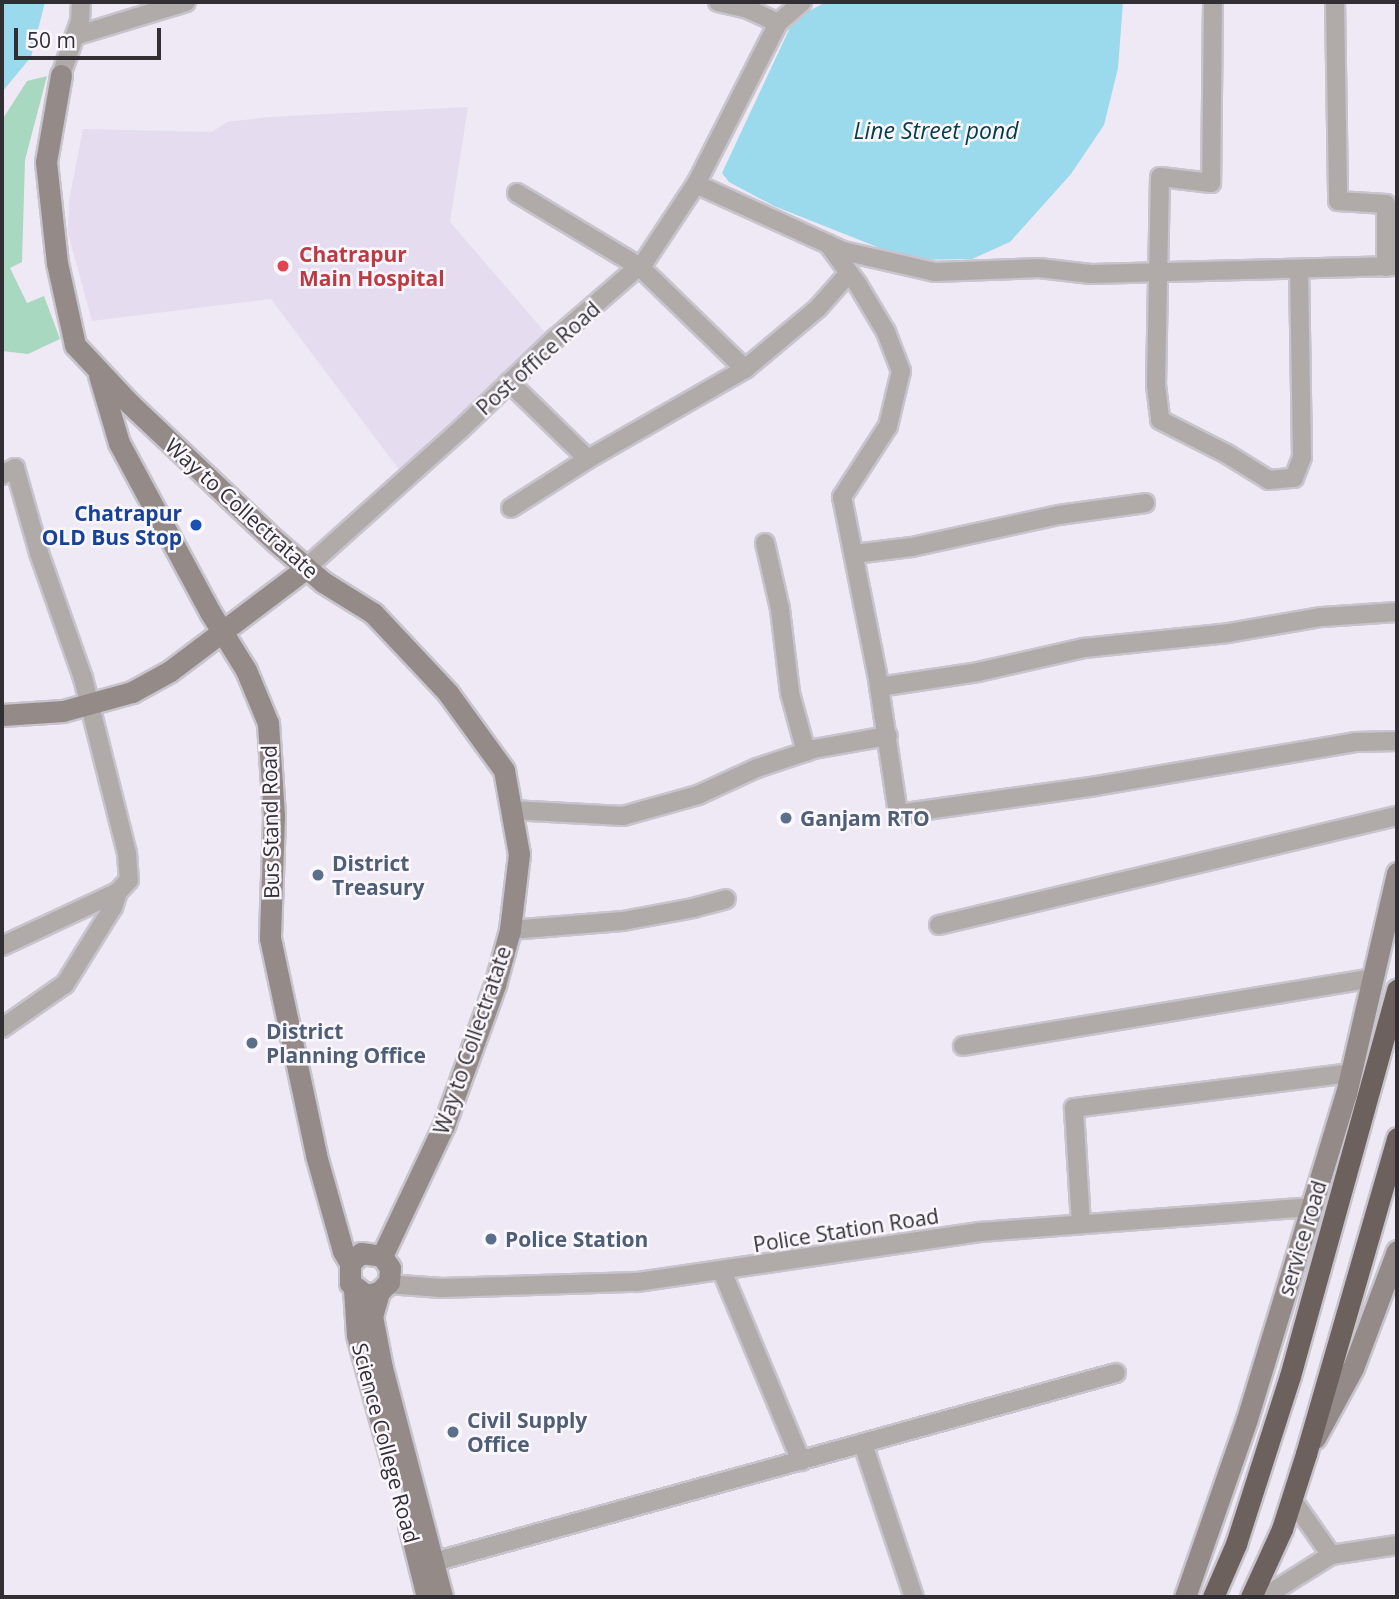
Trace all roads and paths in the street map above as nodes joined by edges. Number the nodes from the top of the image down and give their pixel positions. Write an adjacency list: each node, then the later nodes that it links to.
1 (81, 2): 8 (street)
2 (186, 2): 8 (street)
3 (718, 2): 7 (street)
4 (803, 2): 7 (street)
5 (1213, 2): 16 (street)
6 (1335, 2): 13 (street)
7 (778, 23): 10 (street, Post office Road)
8 (75, 36): 9 (street)
9 (61, 75): 19 (main road, Way to Collectratate)
10 (696, 184): 12 (street); 14 (street, Post office Road)
11 (517, 193): 14 (street)
12 (828, 244): 16 (street); 17 (street)
13 (1392, 266): 15 (street)
14 (640, 267): 18 (street); 20 (street, Post office Road)
15 (1299, 268): 16 (street); 16 (street)
16 (1158, 271)
17 (849, 273): 18 (street); 26 (street)
18 (745, 369): 21 (street)
19 (98, 370): 27 (main road, Way to Collectratate); 29 (main road, Bus Stand Road)
20 (509, 382): 21 (street); 27 (street, Post office Road)
21 (588, 458): 24 (street)
22 (2, 475): 31 (street)
23 (1145, 503): 26 (street)
24 (511, 509)
25 (765, 544): 35 (street)
26 (854, 554): 30 (street)
27 (306, 568): 29 (main road, Post office Road); 36 (main road, Way to Collectratate)
28 (1397, 612): 30 (street)
29 (222, 629): 31 (main road, Post office Road); 54 (main road, Bus Stand Road)
30 (879, 687): 33 (street)
31 (89, 704): 32 (main road, Post office Road); 39 (street)
32 (2, 716)
33 (888, 736): 34 (street); 35 (street)
34 (1397, 741)
35 (806, 752): 36 (street)
36 (511, 810): 42 (main road, Way to Collectratate)
37 (1397, 816): 41 (street)
38 (1397, 873): 44 (main road, service road)
39 (118, 892): 43 (street); 46 (street)
40 (726, 899): 42 (street)
41 (939, 925)
42 (510, 930): 53 (main road, Way to Collectratate)
43 (2, 946)
44 (1374, 978): 47 (street); 48 (main road, service road)
45 (1397, 990): 70 (highway)
46 (2, 1028)
47 (963, 1046)
48 (1351, 1073): 50 (main road, service road); 51 (street)
49 (1397, 1138): 60 (highway)
50 (1311, 1206): 51 (street, Police Station Road); 69 (main road, service road)
51 (1081, 1224): 55 (street, Police Station Road)
52 (1397, 1251): 60 (main road)
53 (382, 1256): 54 (main road); 56 (main road)
54 (350, 1263): 57 (main road)
55 (722, 1271): 56 (street, Police Station Road); 61 (street)
56 (383, 1288): 57 (main road); 65 (main road, Science College Road)
57 (354, 1289): 65 (main road, Science College Road)
58 (1116, 1373): 59 (street)
59 (863, 1444): 61 (street); 68 (street)
60 (1306, 1454): 62 (highway)
61 (801, 1461): 65 (street)
62 (1291, 1498): 64 (street); 71 (highway)
63 (1397, 1545): 64 (street)
64 (1331, 1555): 72 (street)
65 (426, 1564): 66 (main road, Science College Road); 67 (main road, Science College Road)
66 (426, 1597)
67 (442, 1597)
68 (914, 1597)
69 (1183, 1597)
70 (1213, 1597)
71 (1251, 1597)
72 (1264, 1597)

